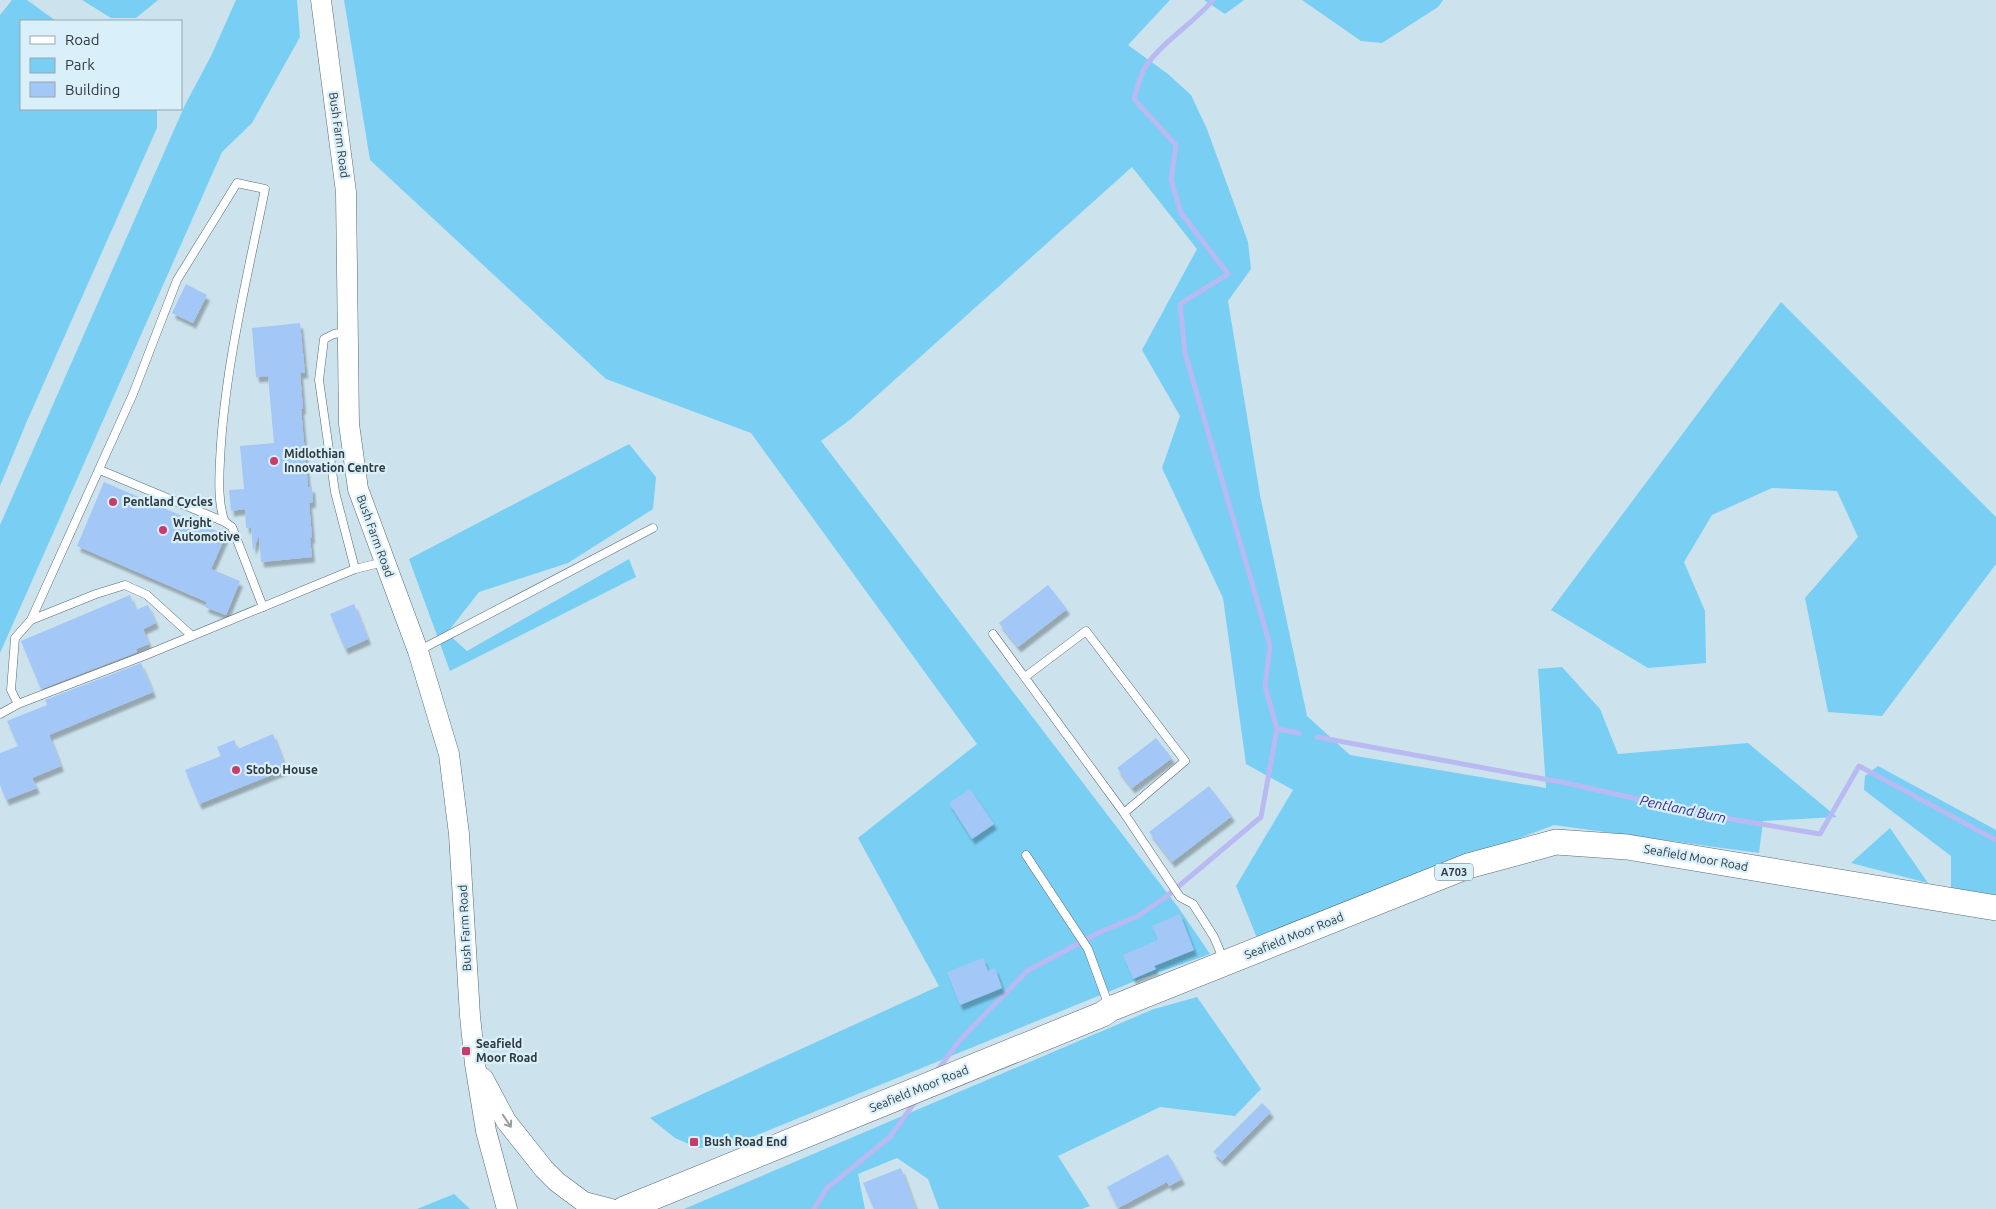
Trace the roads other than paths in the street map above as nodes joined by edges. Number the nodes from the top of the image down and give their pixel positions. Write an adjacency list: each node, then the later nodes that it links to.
1 (321, 0): 2 (street, Bush Farm Road)
2 (347, 332): 6 (street, Bush Farm Road); 7 (lane)
3 (100, 470): 4 (lane); 4 (lane); 9 (lane)
4 (225, 522): 8 (lane)
5 (653, 528): 12 (lane)
6 (384, 562): 7 (lane); 12 (street, Bush Farm Road)
7 (355, 569): 8 (lane)
8 (263, 607): 11 (lane)
9 (31, 620): 11 (lane); 14 (lane)
10 (993, 634): 13 (lane)
11 (192, 636): 14 (lane)
12 (418, 651): 21 (street, Bush Farm Road)
13 (1025, 677): 16 (lane); 16 (lane)
14 (18, 704): 15 (lane)
15 (0, 714)
16 (1124, 813): 19 (lane)
17 (1026, 855): 20 (lane)
18 (1996, 908): 19 (main road, Seafield Moor Road / A703)
19 (1225, 964): 20 (main road, Seafield Moor Road / A703)
20 (1110, 1009): 24 (main road, Seafield Moor Road / A703)
21 (475, 1064): 22 (street, Bush Farm Road); 23 (street, Bush Farm Road, one-way to 23)
22 (507, 1209)
23 (611, 1209)
24 (624, 1209)

